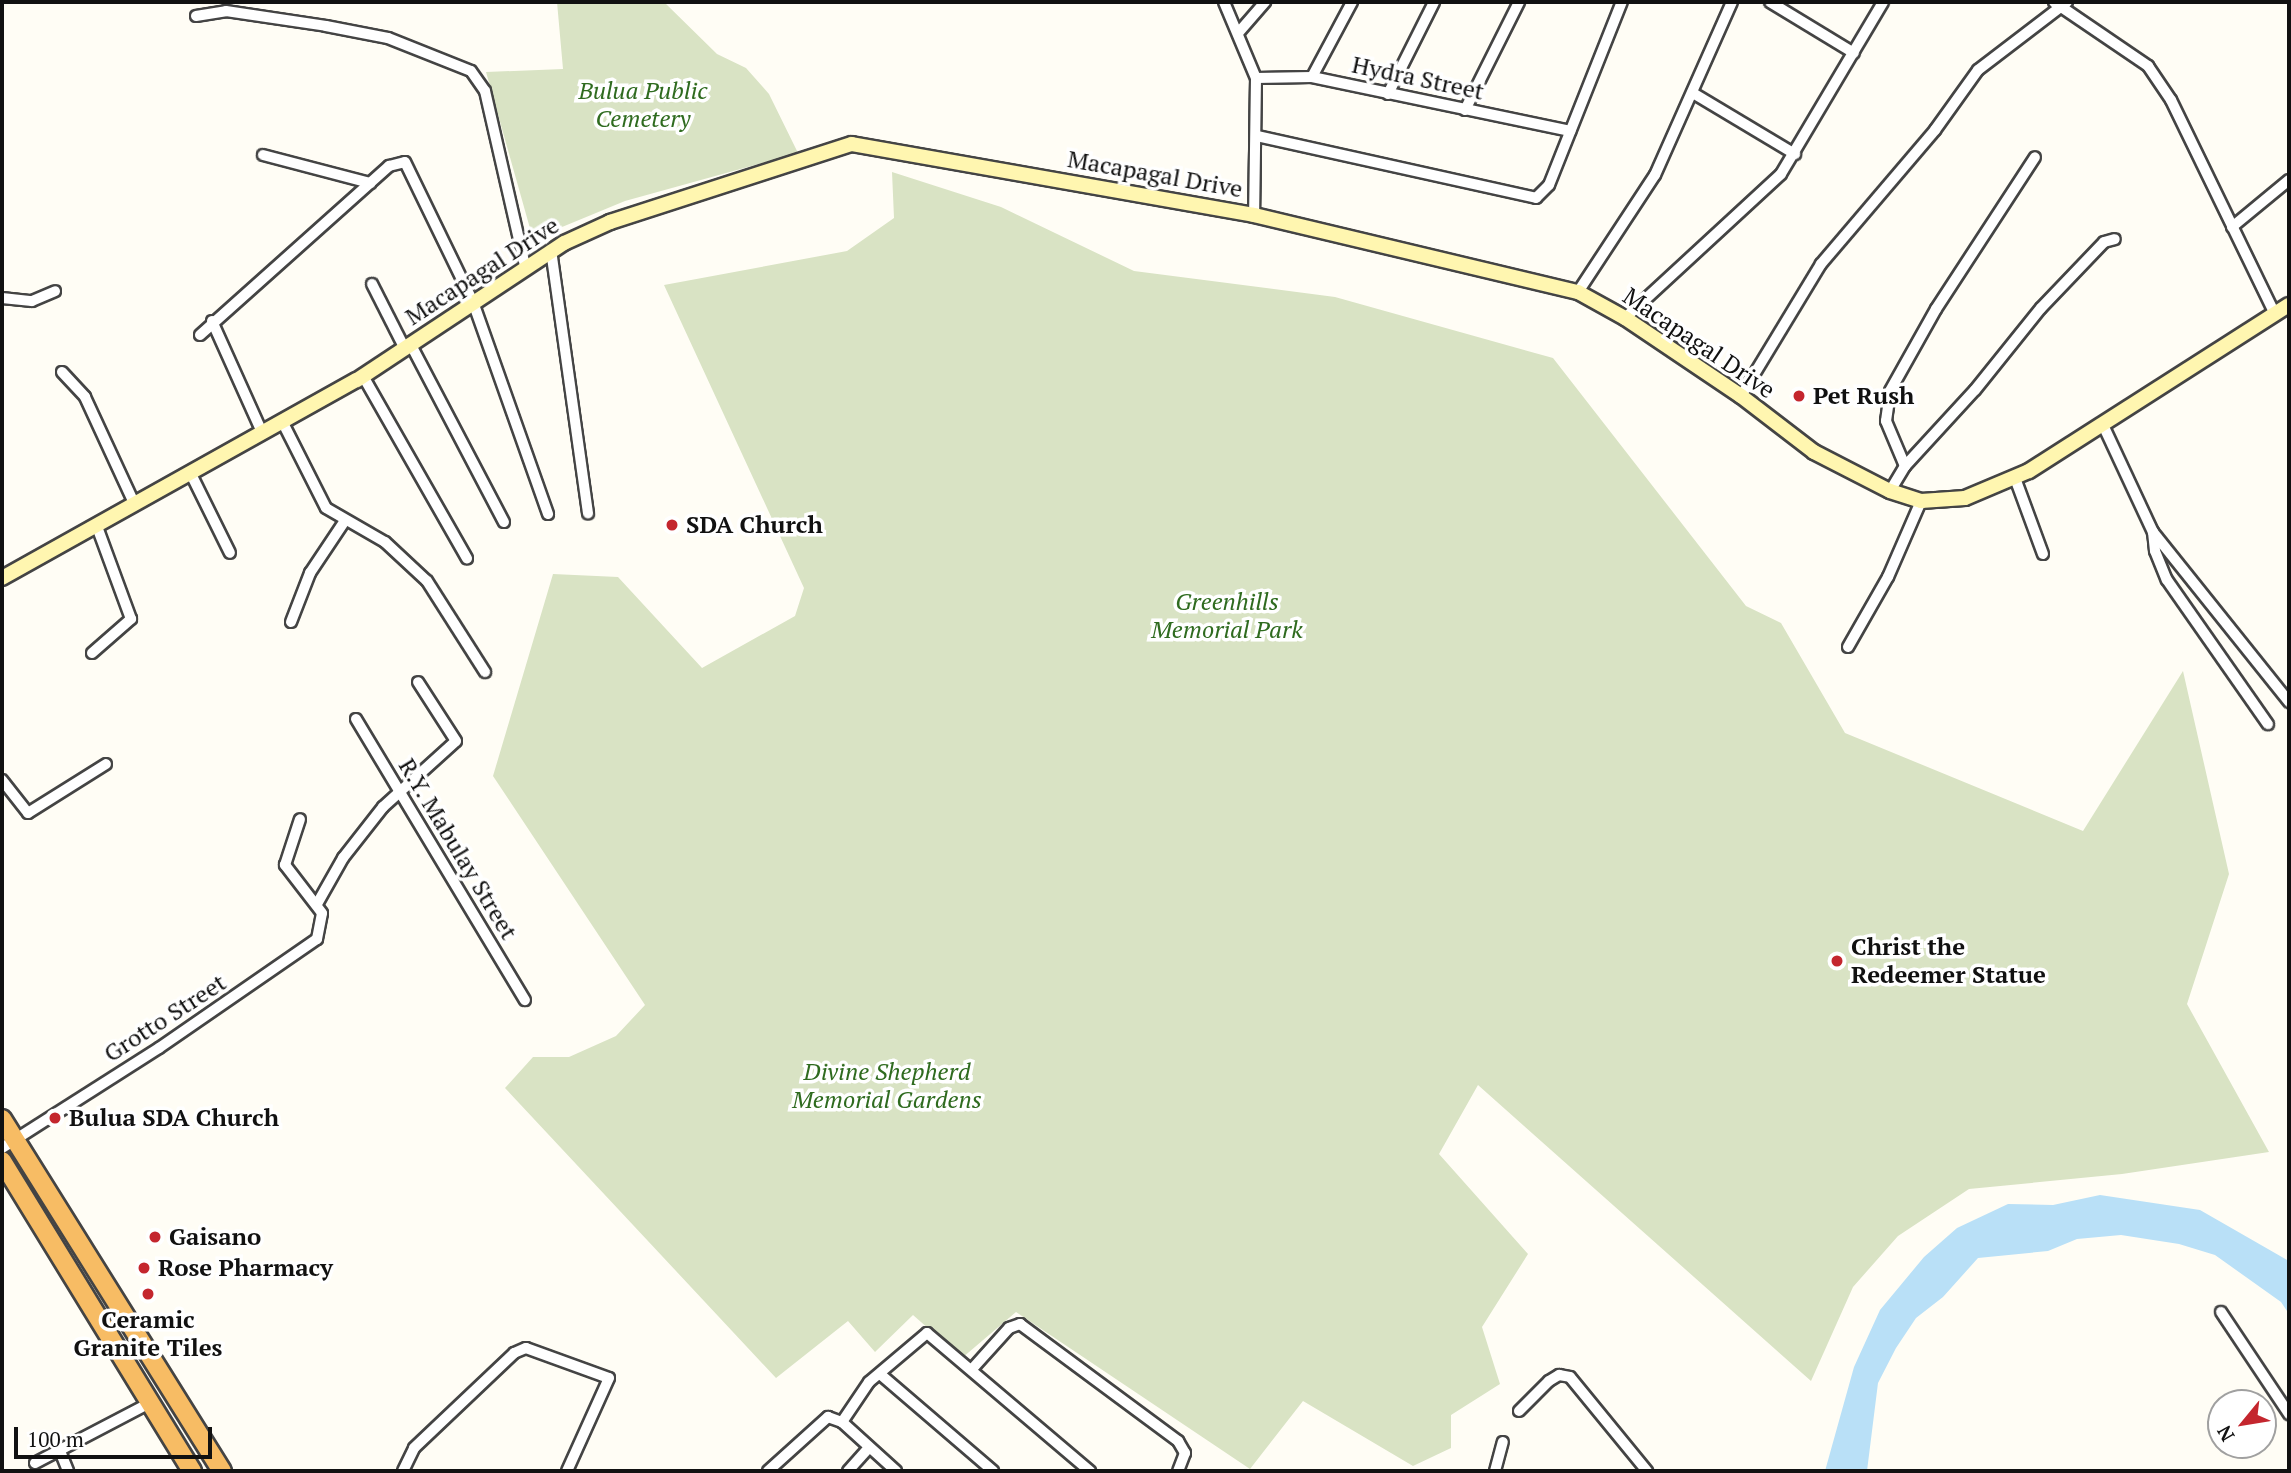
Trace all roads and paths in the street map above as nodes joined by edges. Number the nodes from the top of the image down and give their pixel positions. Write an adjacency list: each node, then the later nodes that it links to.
1 (1224, 2): 12 (street)
2 (1265, 2): 12 (street)
3 (1352, 2): 14 (street)
4 (1434, 2): 17 (street)
5 (1518, 2): 18 (street)
6 (1622, 2): 19 (street)
7 (1732, 2): 16 (street)
8 (1770, 2): 13 (street)
9 (1883, 2): 13 (street)
10 (2061, 4): 27 (street); 44 (street)
11 (196, 16): 30 (street)
12 (1240, 32): 15 (street)
13 (1854, 52): 21 (street)
14 (1312, 77): 15 (street, Hydra Street); 17 (street, Hydra Street)
15 (1256, 78): 20 (street)
16 (1693, 93): 21 (street); 33 (street)
17 (1388, 94): 18 (street, Hydra Street)
18 (1465, 110): 19 (street, Hydra Street)
19 (1570, 131): 20 (street)
20 (1256, 136): 26 (street)
21 (1795, 154): 38 (street)
22 (263, 155): 25 (street)
23 (2035, 158): 48 (street)
24 (2289, 180): 27 (street)
25 (370, 183): 35 (street); 39 (street)
26 (1254, 215): 29 (main road, Macapagal Drive); 33 (main road, Macapagal Drive)
27 (2232, 227): 37 (street)
28 (2115, 239): 48 (street)
29 (551, 250): 30 (main road, Macapagal Drive); 54 (street)
30 (526, 265): 35 (main road, Macapagal Drive)
31 (372, 284): 41 (street)
32 (55, 291): 34 (street)
33 (1578, 292): 38 (main road, Macapagal Drive)
34 (2, 298)
35 (473, 302): 41 (main road, Macapagal Drive); 55 (street)
36 (2289, 305): 37 (main road, Macapagal Drive)
37 (2275, 314): 46 (main road, Macapagal Drive)
38 (1625, 317): 44 (main road, Macapagal Drive)
39 (212, 321): 40 (street); 47 (street)
40 (200, 335)
41 (408, 347): 43 (main road, Macapagal Drive); 57 (street)
42 (62, 372): 53 (street)
43 (363, 376): 45 (main road, Macapagal Drive); 62 (street)
44 (1741, 396): 51 (main road, Macapagal Drive)
45 (282, 421): 47 (main road, Macapagal Drive); 56 (street)
46 (2103, 425): 50 (main road, Macapagal Drive); 59 (street)
47 (262, 432): 49 (main road, Macapagal Drive)
48 (1905, 466): 51 (street)
49 (190, 472): 53 (main road, Macapagal Drive); 60 (street)
50 (2015, 478): 52 (main road, Macapagal Drive); 61 (street)
51 (1890, 491): 52 (main road, Macapagal Drive)
52 (1921, 501): 65 (street)
53 (134, 503): 58 (main road, Macapagal Drive)
54 (588, 513)
55 (548, 514)
56 (344, 522): 64 (street); 67 (street)
57 (504, 522)
58 (96, 524): 63 (main road, Macapagal Drive); 66 (street)
59 (2153, 532): 69 (street); 71 (street)
60 (230, 553)
61 (2043, 554)
62 (467, 558)
63 (2, 578)
64 (291, 622)
65 (1848, 647)
66 (92, 653)
67 (485, 672)
68 (418, 681): 74 (street)
69 (2289, 702)
70 (356, 719): 74 (street, R.Y. Mabulay Street)
71 (2268, 724)
72 (106, 764): 73 (street)
73 (2, 780)
74 (399, 791): 76 (street); 77 (street, R.Y. Mabulay Street)
75 (300, 819): 76 (street)
76 (317, 904): 79 (street, Grotto Street)
77 (525, 1000)
78 (2, 1119): 79 (highway)
79 (8, 1144): 94 (highway)
80 (2, 1161): 84 (highway)
81 (2221, 1312): 86 (street)
82 (973, 1368): 83 (street); 101 (street); 102 (street)
83 (880, 1374): 87 (street); 100 (street)
84 (148, 1404): 90 (street); 93 (highway)
85 (1519, 1411): 104 (street)
86 (2289, 1414)
87 (842, 1422): 89 (street); 97 (street)
88 (1503, 1442): 103 (street)
89 (869, 1448): 98 (street); 99 (street)
90 (60, 1451): 91 (street); 92 (street)
91 (35, 1463)
92 (68, 1471)
93 (192, 1471)
94 (222, 1471)
95 (403, 1471): 96 (street)
96 (567, 1471)
97 (768, 1471)
98 (848, 1471)
99 (896, 1471)
100 (993, 1471)
101 (1090, 1471)
102 (1178, 1471)
103 (1495, 1471)
104 (1647, 1471)

